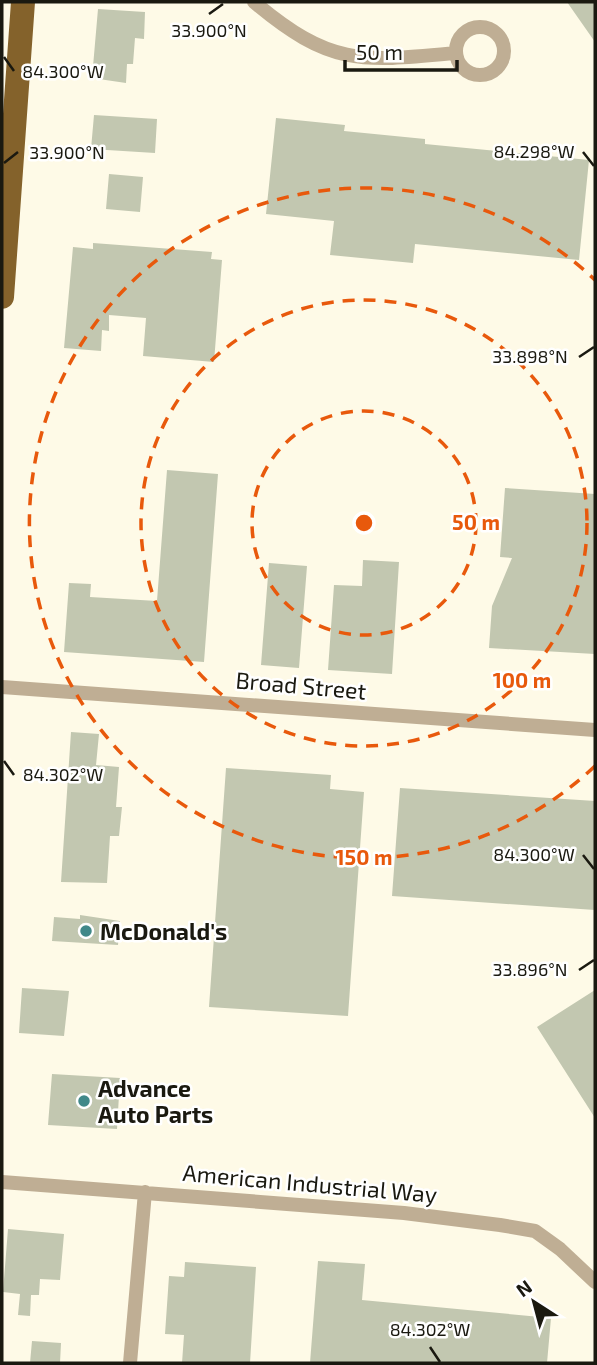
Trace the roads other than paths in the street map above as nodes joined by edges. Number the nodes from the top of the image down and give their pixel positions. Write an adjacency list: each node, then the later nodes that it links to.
1 (23, 2): 4 (highway)
2 (254, 2): 3 (street)
3 (455, 53)
4 (8, 113): 5 (highway)
5 (2, 296)
6 (2, 687): 7 (street, Broad Street)
7 (595, 730)
8 (2, 1182): 9 (street, American Industrial Way)
9 (145, 1192): 10 (street, American Industrial Way); 11 (street)
10 (595, 1282)
11 (130, 1363)

